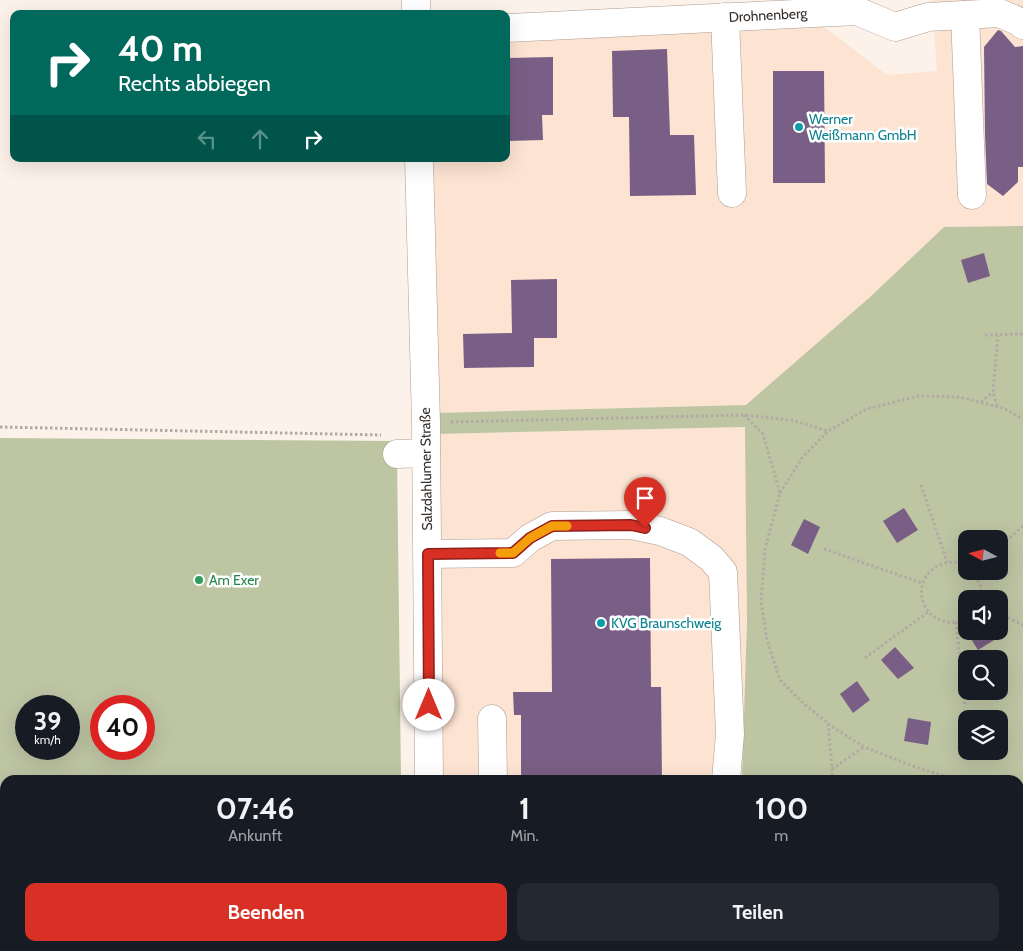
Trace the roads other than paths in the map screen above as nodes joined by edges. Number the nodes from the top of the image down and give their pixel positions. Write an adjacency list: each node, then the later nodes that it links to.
1 (965, 14): 2 (street, Drohnenberg); 3 (street, Drohnenberg); 7 (street)
2 (725, 17): 4 (street, Drohnenberg); 6 (street)
3 (1023, 25)
4 (510, 28)
5 (419, 162): 9 (street, Salzdahlumer Straße)
6 (732, 193)
7 (972, 195)
8 (389, 445): 9 (street)
9 (426, 453): 10 (street, Salzdahlumer Straße)
10 (428, 554): 12 (street, Salzdahlumer Straße); 14 (street)
11 (492, 719): 13 (street)
12 (429, 775)
13 (493, 775)
14 (726, 775)

